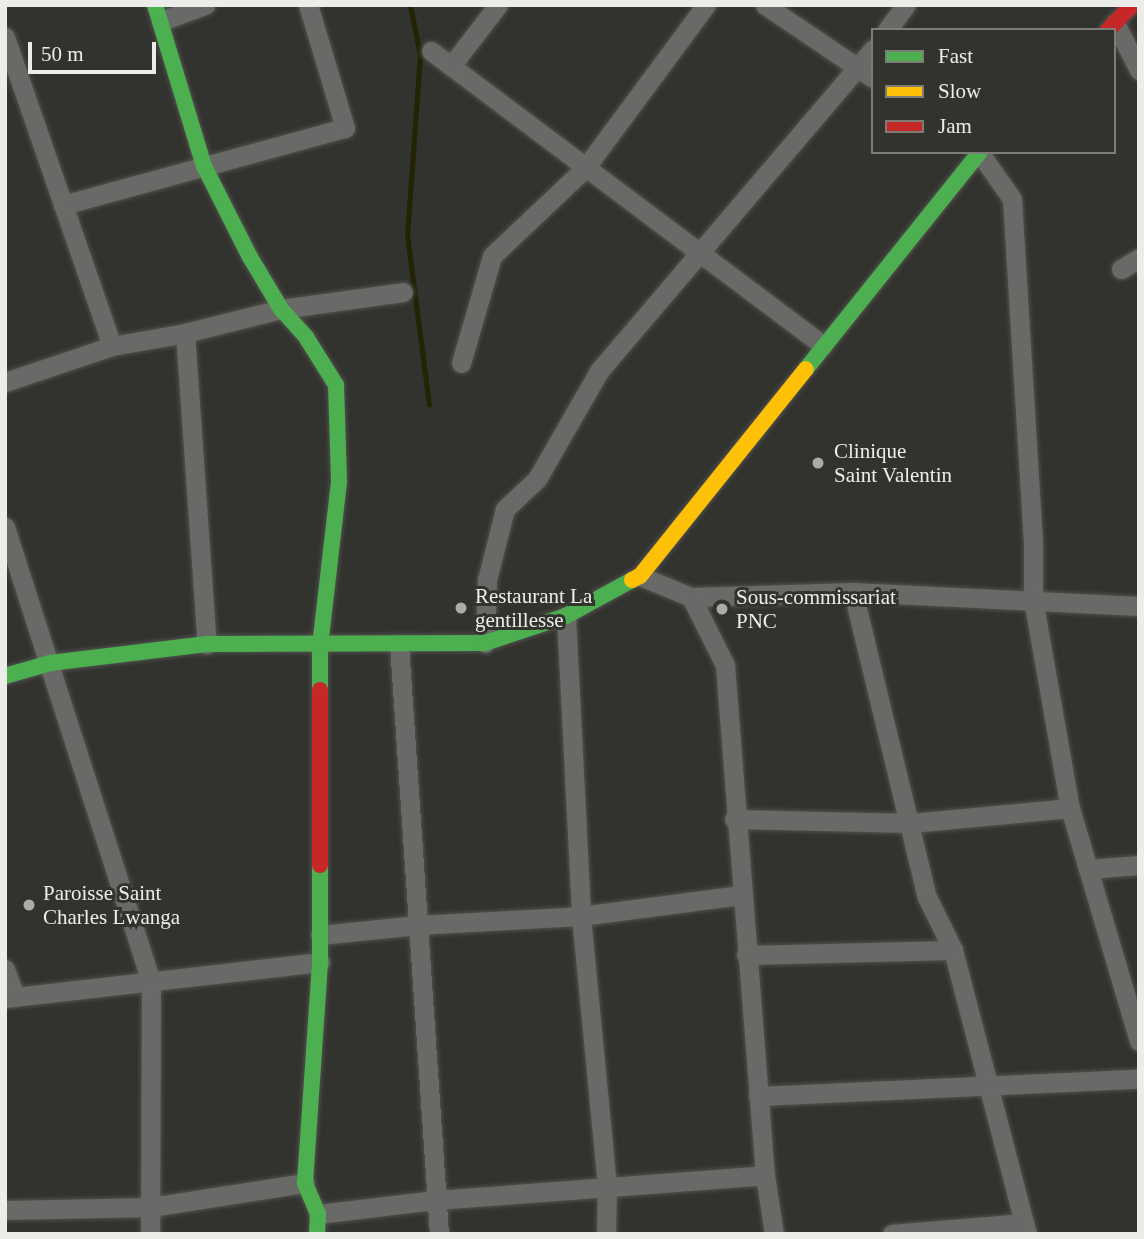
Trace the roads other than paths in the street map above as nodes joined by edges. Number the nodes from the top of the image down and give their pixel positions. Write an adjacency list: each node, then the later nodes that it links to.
1 (205, 5): 8 (street)
2 (308, 5): 21 (street)
3 (498, 5): 16 (street)
4 (706, 5): 22 (street)
5 (765, 5): 18 (street)
6 (906, 5): 10 (street)
7 (1132, 5): 9 (street)
8 (158, 13): 21 (street)
9 (1111, 26)
10 (889, 28)
11 (1116, 34): 17 (street)
12 (5, 37): 15 (street)
13 (431, 51): 16 (street)
14 (871, 55): 18 (street)
15 (8, 57): 23 (street)
16 (451, 66): 22 (street)
17 (1139, 69)
18 (865, 73): 24 (street)
19 (977, 154): 30 (street)
20 (980, 154): 38 (street)
21 (204, 166): 23 (street); 28 (street)
22 (586, 167): 24 (street); 32 (street)
23 (62, 205): 31 (street)
24 (703, 252): 30 (street); 42 (street)
25 (1139, 258): 26 (street)
26 (1121, 269)
27 (403, 292): 28 (street)
28 (281, 309): 29 (street); 44 (street)
29 (185, 333): 31 (street); 41 (street)
30 (823, 345): 35 (street)
31 (112, 346): 33 (street)
32 (461, 363)
33 (5, 382)
34 (5, 527): 45 (street)
35 (640, 576): 37 (street); 40 (street)
36 (853, 592): 37 (street); 38 (street); 49 (street)
37 (691, 597): 48 (street)
38 (1032, 599): 39 (street); 47 (street)
39 (1139, 606)
40 (566, 616): 42 (street); 53 (street)
41 (207, 643): 44 (street); 45 (street)
42 (485, 643): 43 (street)
43 (399, 645): 44 (street); 54 (street)
44 (320, 646): 55 (street)
45 (50, 663): 46 (street); 60 (street)
46 (5, 676)
47 (1070, 807): 49 (street); 51 (street)
48 (734, 819): 49 (street); 52 (street)
49 (911, 823): 56 (street)
50 (1139, 865): 51 (street)
51 (1088, 869): 62 (street)
52 (741, 895): 53 (street); 57 (street)
53 (581, 916): 54 (street); 68 (street)
54 (417, 925): 55 (street); 69 (street)
55 (320, 935): 58 (street)
56 (953, 950): 57 (street); 64 (street)
57 (746, 955): 65 (street)
58 (320, 962): 60 (street); 67 (street)
59 (5, 968): 61 (street)
60 (151, 981): 61 (street); 70 (street)
61 (10, 997)
62 (1139, 1041)
63 (1139, 1079): 64 (street)
64 (988, 1084): 65 (street); 73 (street)
65 (758, 1096): 66 (street)
66 (765, 1175): 68 (street); 78 (street)
67 (305, 1183): 70 (street); 72 (street)
68 (607, 1186): 69 (street); 77 (street)
69 (436, 1200): 72 (street); 76 (street)
70 (151, 1208): 71 (street); 74 (street)
71 (5, 1210)
72 (318, 1214): 75 (street)
73 (1026, 1228): 79 (street)
74 (150, 1234)
75 (317, 1234)
76 (439, 1234)
77 (606, 1234)
78 (774, 1234)
79 (892, 1234)

